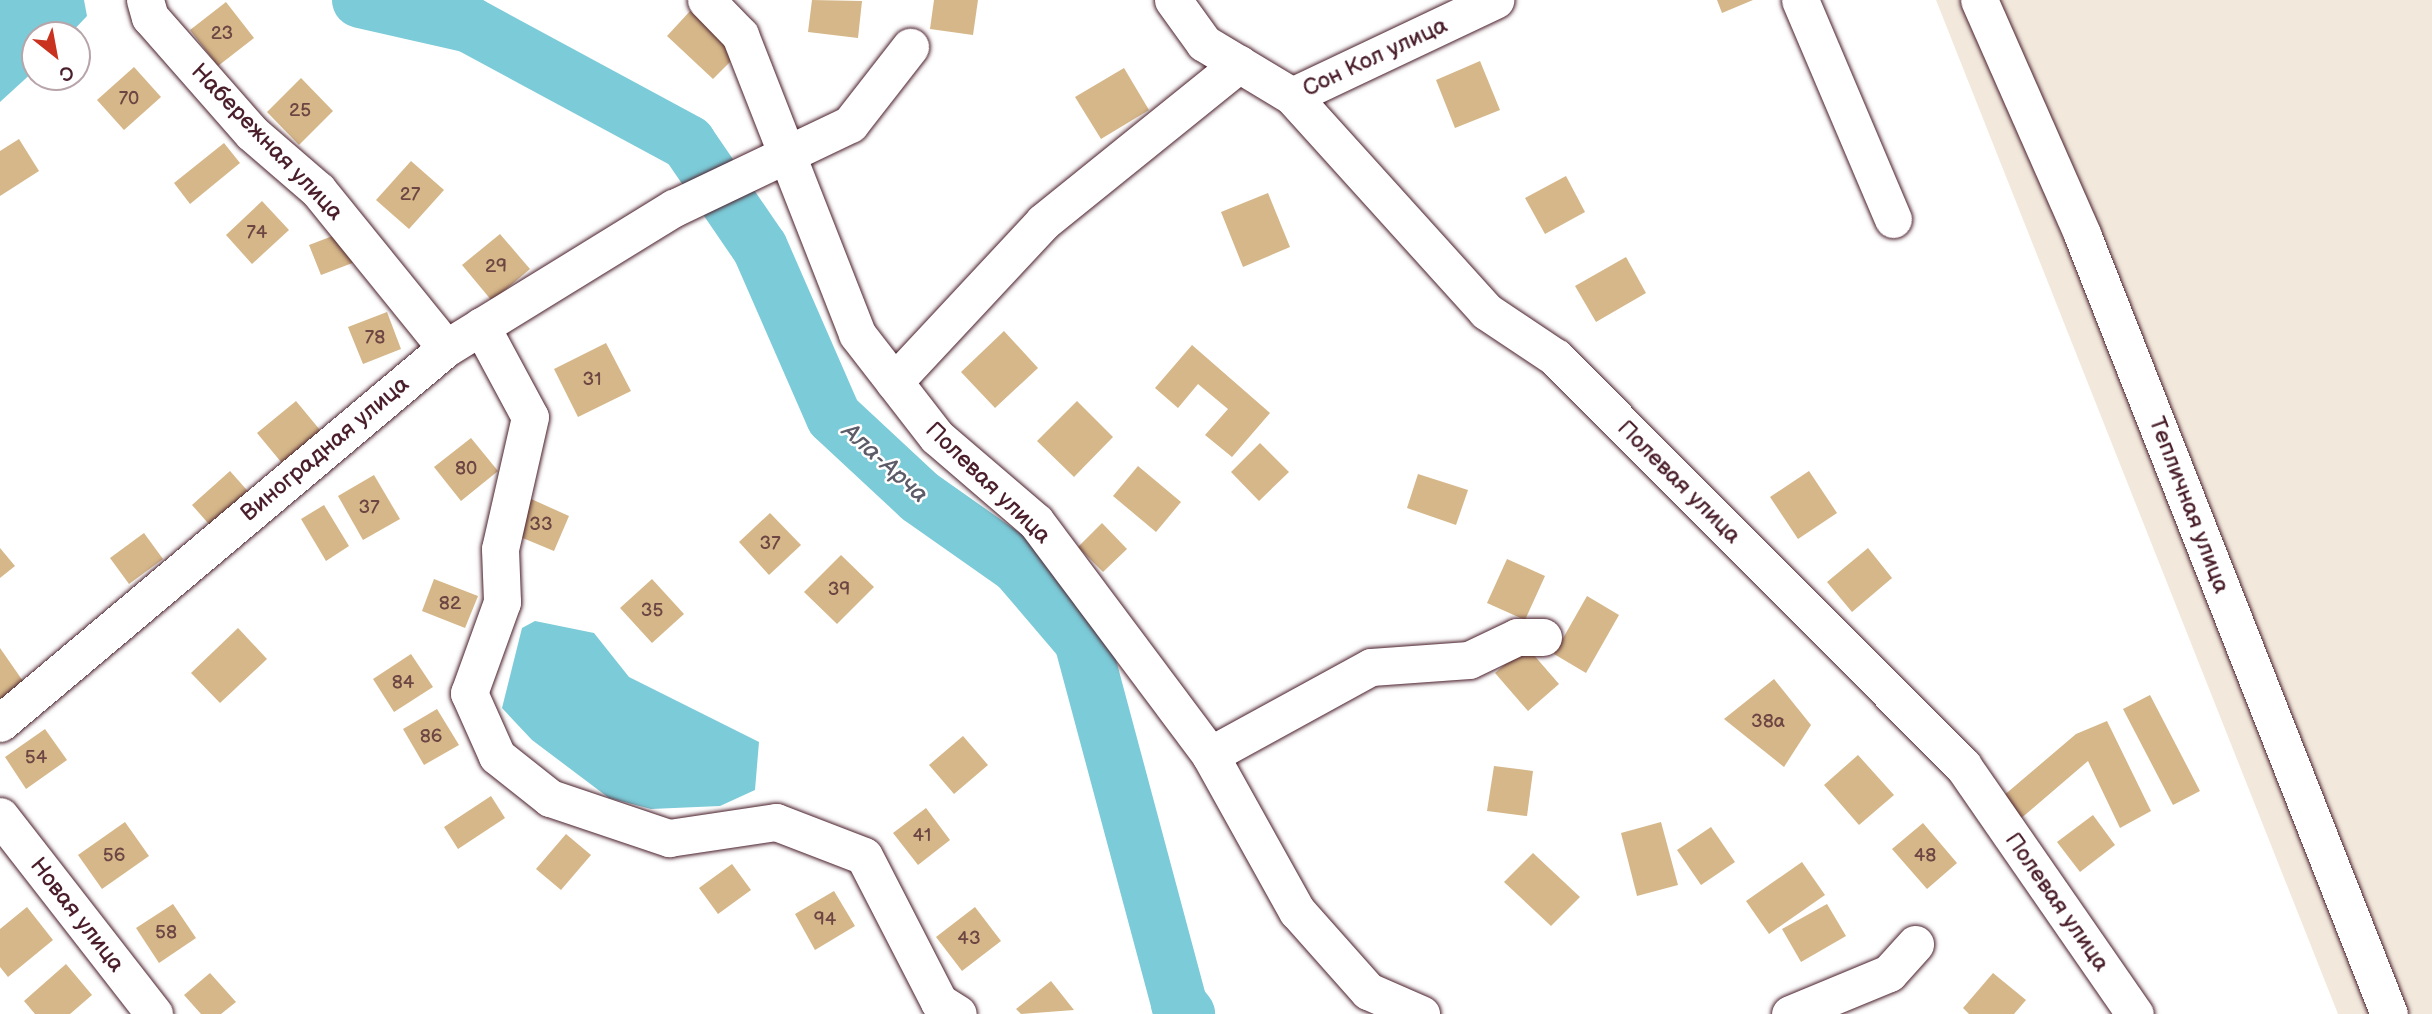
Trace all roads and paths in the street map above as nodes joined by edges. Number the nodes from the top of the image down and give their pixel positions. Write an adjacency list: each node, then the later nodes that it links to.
1 (145, 0): 13 (street, Набережная улица)
2 (706, 0): 10 (street, Полевая улица)
3 (1173, 0): 8 (street, Полевая улица)
4 (1495, 0): 9 (street, Сон Кол улица)
5 (1800, 0): 11 (street)
6 (1979, 0): 25 (street, Тепличная улица)
7 (910, 47): 10 (street, Виноградная улица)
8 (1239, 64): 9 (street, Полевая улица); 14 (street)
9 (1292, 96): 24 (street, Полевая улица)
10 (789, 148): 12 (street, Виноградная улица); 14 (street, Полевая улица)
11 (1893, 219)
12 (481, 326): 13 (street, Виноградная улица); 21 (street)
13 (446, 348): 16 (street, Виноградная улица)
14 (894, 382): 17 (street, Полевая улица)
15 (1543, 637): 17 (street)
16 (0, 723)
17 (1210, 755): 22 (street, Полевая улица)
18 (0, 816): 20 (street, Новая улица)
19 (1915, 943): 23 (street)
20 (154, 1014)
21 (958, 1014)
22 (1421, 1014)
23 (1790, 1014)
24 (2135, 1014)
25 (2389, 1014)

